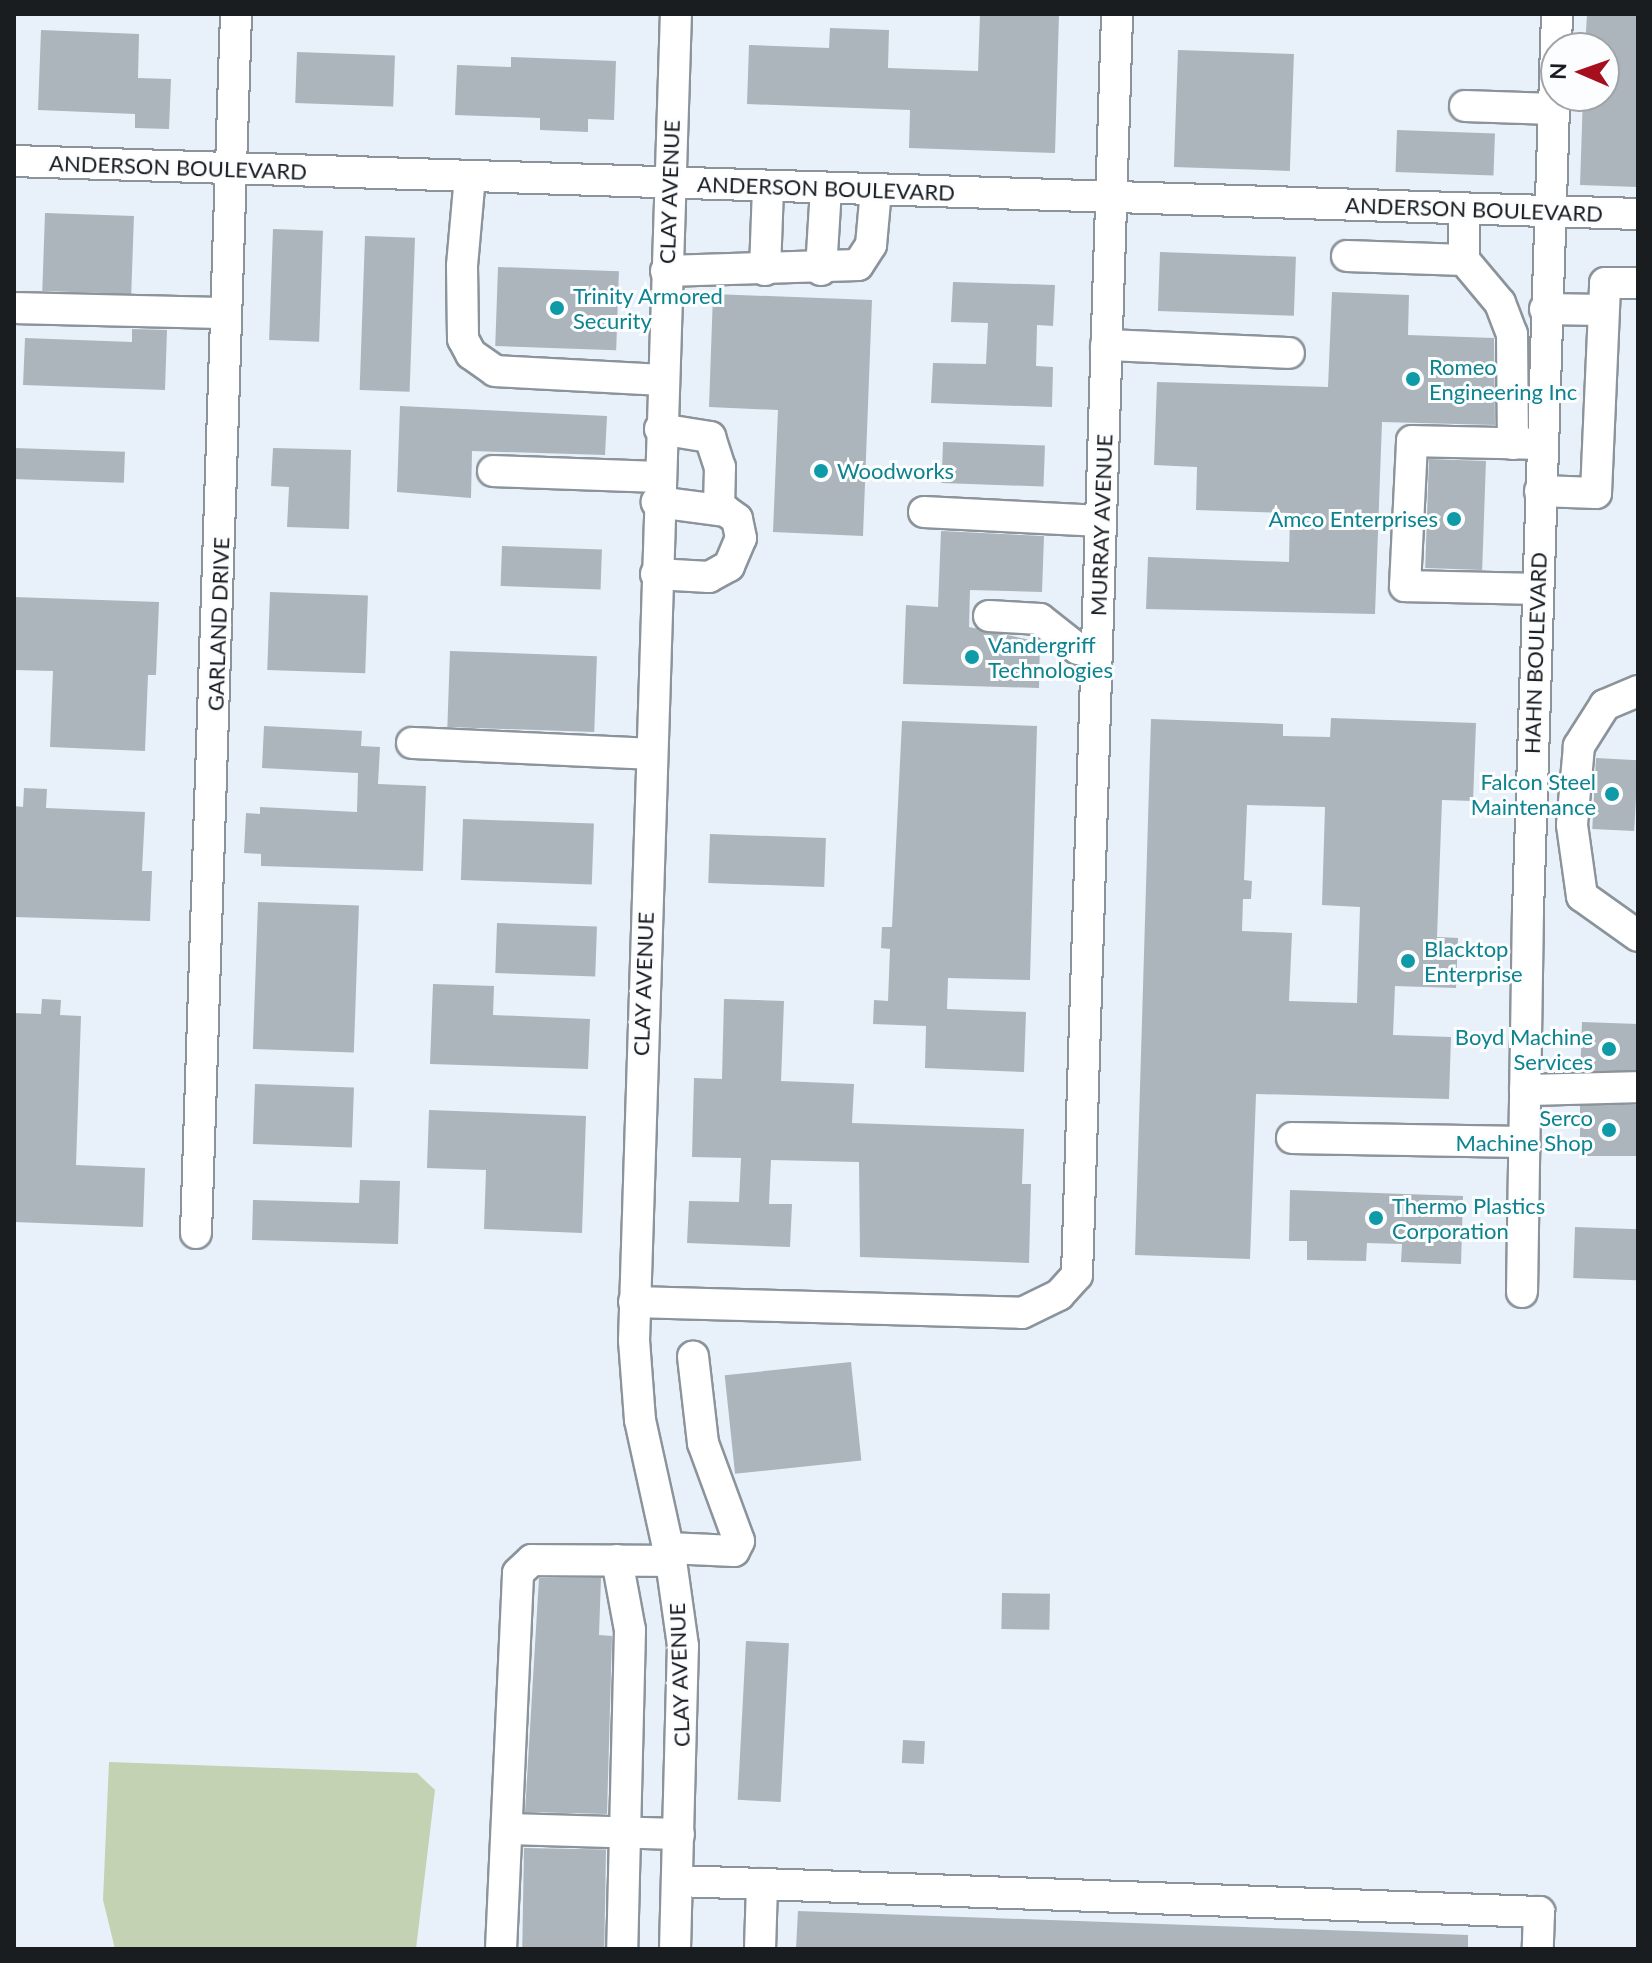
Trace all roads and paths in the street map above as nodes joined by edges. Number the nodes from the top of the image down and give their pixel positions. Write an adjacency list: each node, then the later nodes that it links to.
1 (236, 14): 8 (street, GARLAND DRIVE)
2 (676, 14): 10 (street, CLAY AVENUE)
3 (1117, 14): 14 (street, MURRAY AVENUE)
4 (1465, 106): 5 (street)
5 (1540, 109)
6 (1553, 112): 16 (street, HAHN BOULEVARD)
7 (14, 161): 8 (street, ANDERSON BOULEVARD)
8 (230, 168): 9 (street, ANDERSON BOULEVARD); 27 (street, GARLAND DRIVE)
9 (470, 176): 10 (street, ANDERSON BOULEVARD); 30 (street)
10 (670, 183): 11 (street, ANDERSON BOULEVARD); 22 (street, CLAY AVENUE)
11 (768, 187): 12 (street, ANDERSON BOULEVARD); 20 (street)
12 (826, 188): 13 (street, ANDERSON BOULEVARD); 21 (street)
13 (876, 190): 14 (street, ANDERSON BOULEVARD); 21 (street)
14 (1111, 198): 15 (street, ANDERSON BOULEVARD); 28 (street, MURRAY AVENUE)
15 (1464, 209): 16 (street, ANDERSON BOULEVARD); 19 (street)
16 (1549, 211): 17 (street, ANDERSON BOULEVARD); 25 (street, HAHN BOULEVARD)
17 (1638, 214)
18 (1347, 256): 19 (street)
19 (1464, 260): 32 (street)
20 (765, 270): 21 (street); 22 (street)
21 (821, 270)
22 (666, 271): 30 (street, CLAY AVENUE)
23 (1638, 283): 26 (street)
24 (18, 308): 27 (street)
25 (1545, 309): 26 (street); 32 (street, HAHN BOULEVARD)
26 (1603, 310): 35 (street)
27 (226, 313): 51 (street, GARLAND DRIVE)
28 (1106, 345): 29 (street); 38 (street, MURRAY AVENUE)
29 (1289, 353)
30 (662, 380): 31 (street, CLAY AVENUE)
31 (660, 429): 34 (street, CLAY AVENUE); 36 (street)
32 (1527, 444): 35 (street, HAHN BOULEVARD); 40 (street)
33 (493, 471): 34 (street)
34 (658, 490): 36 (street); 39 (street, CLAY AVENUE)
35 (1540, 491): 40 (street, HAHN BOULEVARD)
36 (719, 509): 39 (street)
37 (924, 512): 38 (street)
38 (1101, 521): 42 (street, MURRAY AVENUE)
39 (656, 574): 45 (street, CLAY AVENUE)
40 (1537, 589): 48 (street, HAHN BOULEVARD)
41 (989, 616): 42 (street)
42 (1097, 650): 53 (street, MURRAY AVENUE)
43 (1638, 691): 46 (street)
44 (412, 743): 45 (street)
45 (650, 754): 53 (street, CLAY AVENUE)
46 (1638, 936)
47 (1638, 1087): 48 (street)
48 (1525, 1090): 50 (street, HAHN BOULEVARD)
49 (1292, 1138): 50 (street)
50 (1524, 1142): 52 (street, HAHN BOULEVARD)
51 (196, 1233)
52 (1522, 1292)
53 (634, 1302): 55 (street, CLAY AVENUE)
54 (693, 1357): 55 (street)
55 (669, 1554): 56 (street); 59 (street, CLAY AVENUE)
56 (617, 1560): 57 (street); 58 (street)
57 (507, 1829): 58 (street); 62 (street)
58 (627, 1832): 59 (street); 63 (street)
59 (679, 1834): 60 (street, CLAY AVENUE)
60 (678, 1881): 61 (street); 64 (street, CLAY AVENUE)
61 (762, 1884): 65 (street); 66 (street)
62 (501, 1949)
63 (622, 1949)
64 (675, 1949)
65 (760, 1949)
66 (1538, 1949)

